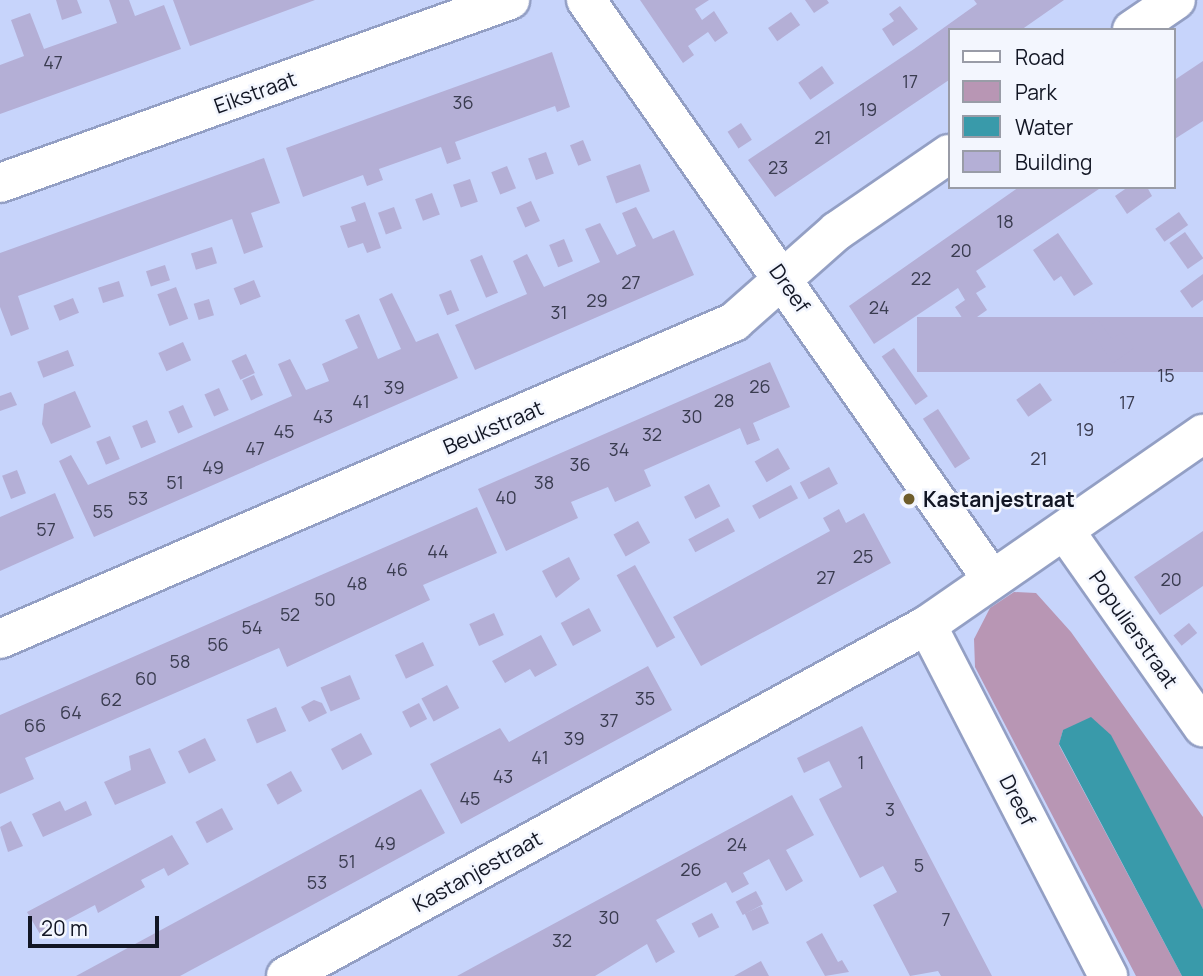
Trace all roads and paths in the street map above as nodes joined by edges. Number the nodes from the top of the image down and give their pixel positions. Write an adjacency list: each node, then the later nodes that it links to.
1 (510, 0): 6 (street, Eikstraat)
2 (586, 0): 7 (street, Dreef)
3 (1176, 0): 4 (street)
4 (1135, 28)
5 (948, 155): 7 (street, Beukstraat)
6 (0, 183)
7 (784, 278): 10 (street, Dreef); 12 (street, Beukstraat)
8 (1203, 435): 9 (street, Kastanjestraat)
9 (1065, 531): 10 (street, Kastanjestraat); 13 (street, Populierstraat)
10 (991, 578): 11 (street, Kastanjestraat)
11 (927, 625): 14 (street, Dreef); 15 (street, Kastanjestraat)
12 (0, 639)
13 (1203, 727)
14 (1102, 974)
15 (286, 976)

